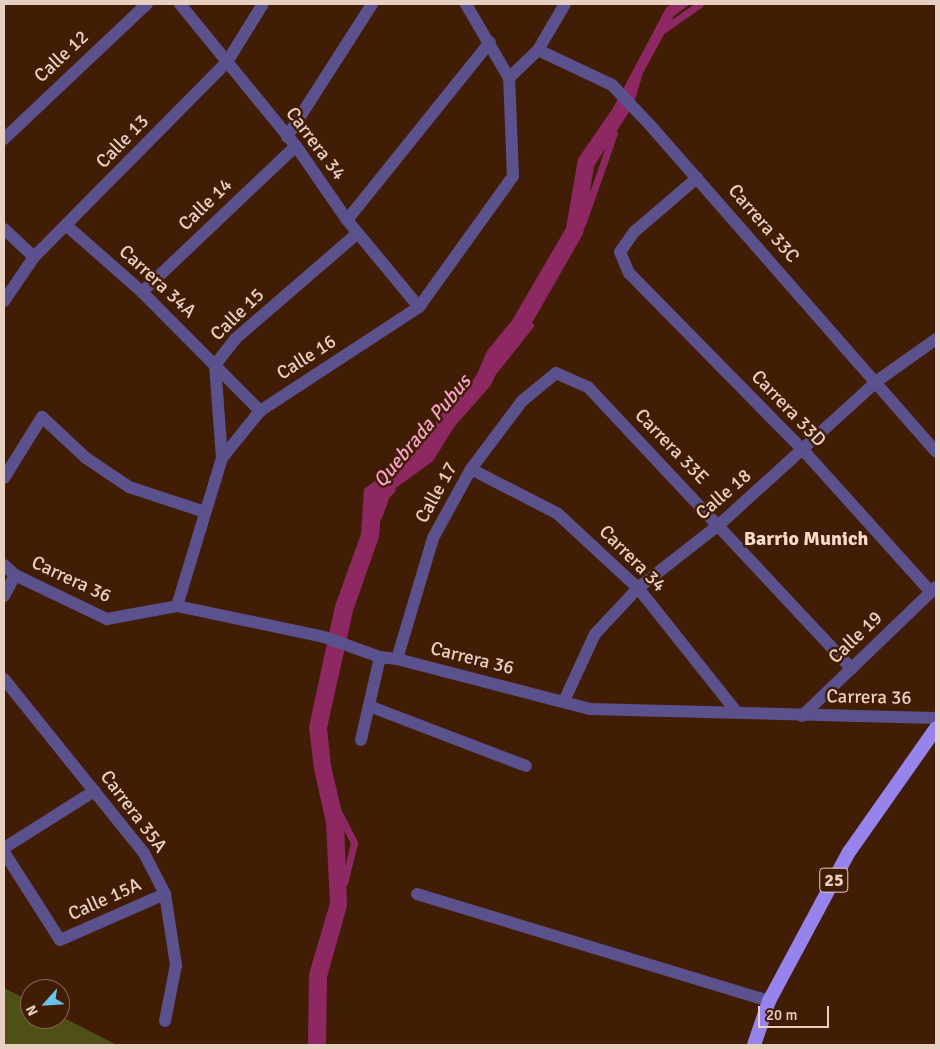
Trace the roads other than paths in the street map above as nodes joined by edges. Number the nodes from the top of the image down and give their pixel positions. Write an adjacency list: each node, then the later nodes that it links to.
1 (146, 4): 11 (street, Calle 12)
2 (180, 4): 9 (street, Carrera 34)
3 (264, 4): 9 (street, Calle 13)
4 (372, 4): 12 (street, Calle 14)
5 (466, 4): 7 (street)
6 (565, 4): 8 (street)
7 (490, 42): 10 (street); 14 (street)
8 (538, 50): 10 (street); 13 (street, Carrera 33C)
9 (227, 62): 12 (street, Carrera 34); 15 (street, Calle 13)
10 (509, 78): 21 (street, Calle 16)
11 (4, 138)
12 (292, 141): 14 (street, Carrera 34); 19 (street, Calle 14)
13 (697, 178): 25 (street, Carrera 33C); 27 (street, Carrera 33D)
14 (347, 220): 17 (street, Carrera 34)
15 (67, 226): 18 (street, Calle 13); 19 (street, Carrera 34A)
16 (4, 230): 18 (street)
17 (358, 233): 21 (street, Carrera 34); 23 (street, Calle 15)
18 (34, 258): 20 (street, Calle 13)
19 (142, 292): 23 (street, Carrera 34A)
20 (4, 301)
21 (419, 308): 26 (street, Calle 16)
22 (936, 339): 25 (street, Calle 18)
23 (215, 365): 26 (street, Carrera 34A); 29 (street, Calle 15)
24 (556, 373): 30 (street, Calle 17); 33 (street, Carrera 33E)
25 (876, 382): 27 (street, Calle 18); 28 (street, Carrera 33C)
26 (260, 411): 29 (street, Calle 16)
27 (803, 450): 33 (street, Calle 18); 37 (street, Carrera 33D)
28 (936, 452)
29 (222, 458): 32 (street, Calle 16)
30 (471, 469): 36 (street, Carrera 34); 41 (street, Calle 17)
31 (4, 478): 32 (street)
32 (205, 512): 39 (street, Calle 16)
33 (720, 524): 36 (street, Calle 18); 42 (street, Carrera 33E)
34 (4, 565): 35 (street, Carrera 36)
35 (16, 575): 38 (street); 39 (street, Carrera 36)
36 (638, 588): 44 (street, Calle 18); 46 (street, Carrera 34)
37 (934, 590): 42 (street, Calle 19)
38 (4, 596)
39 (177, 606): 40 (street, Carrera 36)
40 (380, 657): 41 (street, Carrera 36); 45 (street)
41 (397, 659): 44 (street, Carrera 36)
42 (852, 669): 47 (street, Calle 19)
43 (4, 680): 52 (street, Carrera 35A)
44 (564, 701): 46 (street, Carrera 36)
45 (369, 706): 50 (street); 51 (street)
46 (736, 711): 47 (street, Carrera 36)
47 (802, 716): 48 (street, Carrera 36)
48 (936, 718)
49 (936, 728): 57 (highway, 25)
50 (361, 740)
51 (526, 766)
52 (94, 791): 53 (street); 55 (street, Carrera 35A)
53 (4, 848)
54 (4, 852): 55 (street, Calle 15A)
55 (165, 894): 58 (street, Carrera 35A)
56 (417, 894): 57 (street)
57 (769, 1001): 59 (highway, 25)
58 (165, 1021)
59 (754, 1045)

